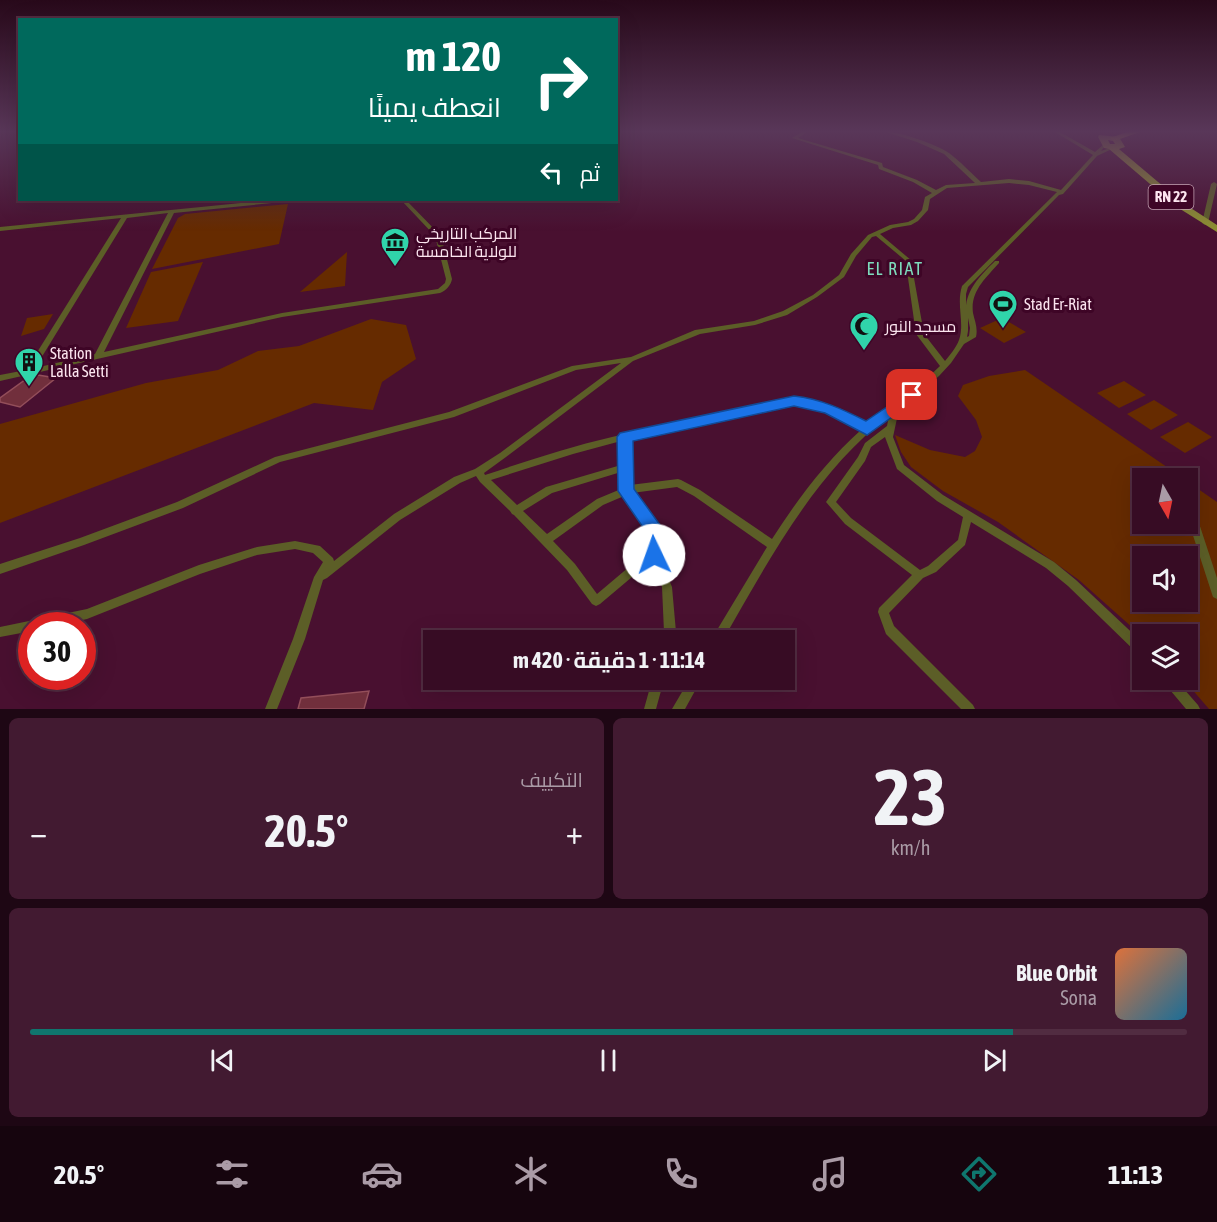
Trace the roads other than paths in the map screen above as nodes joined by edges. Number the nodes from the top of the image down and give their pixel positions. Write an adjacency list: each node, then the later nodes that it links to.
1 (880, 165): 7 (street)
2 (959, 165): 5 (street)
3 (1087, 165): 8 (street)
4 (1134, 165): 13 (main road, RN 22)
5 (980, 184): 7 (street); 8 (street)
6 (1214, 184): 13 (street)
7 (935, 192): 16 (street)
8 (1061, 193): 19 (street)
9 (272, 201): 11 (street)
10 (404, 201): 17 (street)
11 (172, 211): 12 (street); 17 (street)
12 (125, 216): 14 (street); 20 (street)
13 (1205, 223): 15 (main road, RN 22)
14 (0, 229)
15 (1217, 229)
16 (876, 233): 18 (street); 19 (street)
17 (98, 356): 20 (street)
18 (632, 359): 27 (street); 35 (street)
19 (944, 365): 22 (street)
20 (28, 371): 21 (street)
21 (0, 378)
22 (896, 406): 23 (street); 24 (street)
23 (890, 428): 30 (street); 36 (street)
24 (867, 429): 25 (street); 33 (street)
25 (625, 437): 26 (street); 27 (street)
26 (626, 467): 28 (street); 29 (street)
27 (480, 475): 29 (street); 37 (street)
28 (626, 491): 32 (street); 33 (street); 34 (street)
29 (515, 511): 32 (street)
30 (968, 514): 36 (street); 42 (street)
31 (1197, 534): 38 (street)
32 (546, 540): 34 (street)
33 (772, 545): 40 (street)
34 (654, 555): 39 (street)
35 (0, 568)
36 (919, 575): 49 (street)
37 (319, 577): 41 (street); 46 (street)
38 (1217, 594)
39 (670, 630)
40 (723, 630)
41 (0, 632)
42 (1132, 641)
43 (655, 690): 47 (street)
44 (689, 690): 48 (street)
45 (1178, 690): 50 (street)
46 (271, 709)
47 (650, 709)
48 (678, 709)
49 (969, 709)
50 (1194, 709)

